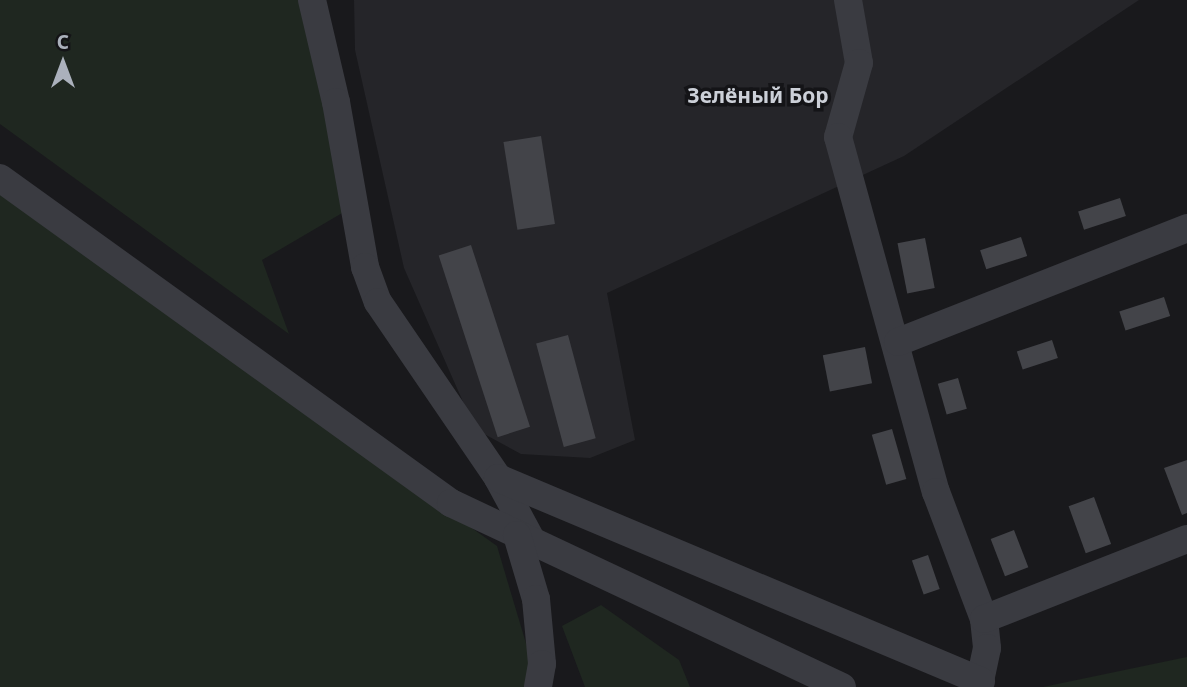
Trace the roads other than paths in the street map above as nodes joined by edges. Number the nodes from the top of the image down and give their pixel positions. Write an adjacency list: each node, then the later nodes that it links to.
1 (312, 0): 6 (street)
2 (848, 0): 5 (street)
3 (0, 178): 7 (street)
4 (1187, 228): 5 (street)
5 (898, 342): 9 (street)
6 (498, 478): 7 (street); 10 (street)
7 (525, 539): 11 (street); 12 (street)
8 (1187, 539): 9 (street)
9 (984, 619): 10 (street)
10 (980, 684)
11 (538, 687)
12 (842, 687)

